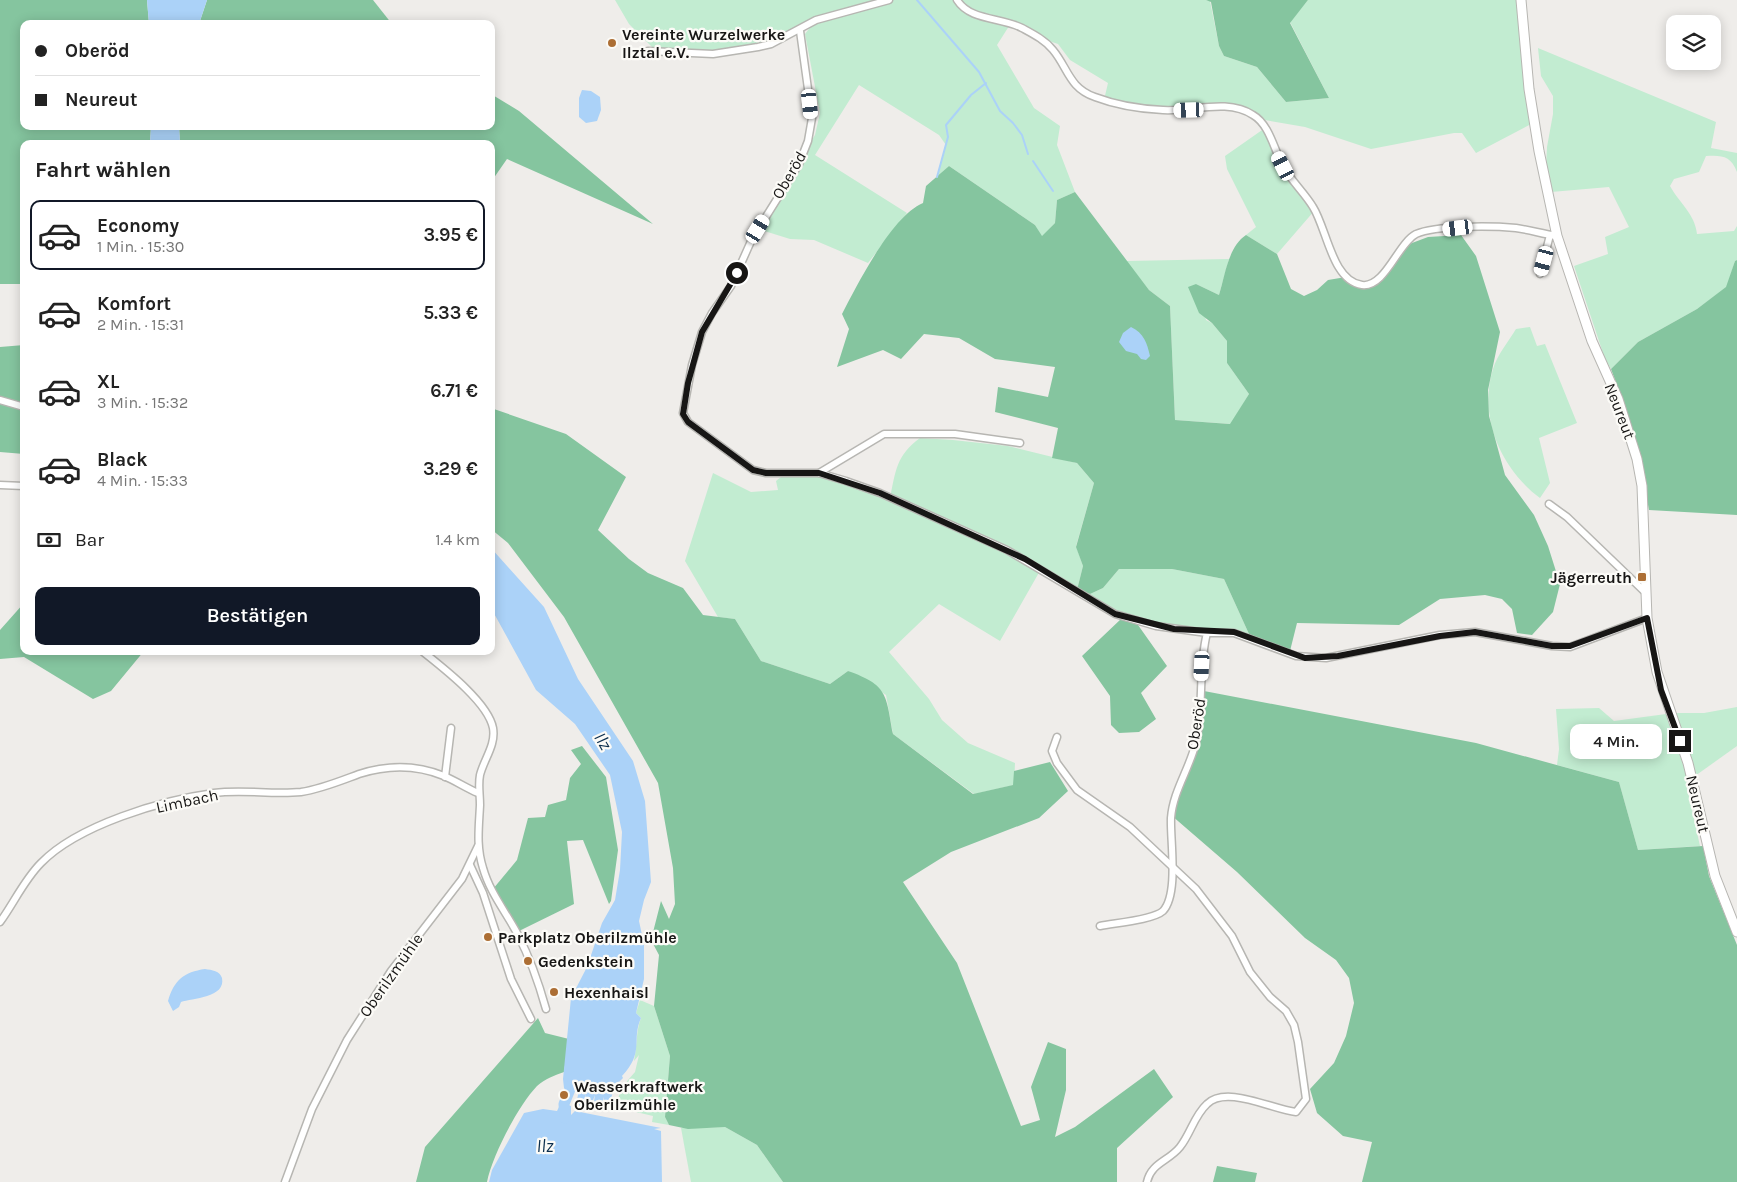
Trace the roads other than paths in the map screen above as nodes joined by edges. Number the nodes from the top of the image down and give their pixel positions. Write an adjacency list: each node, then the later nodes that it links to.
1 (889, 0): 4 (street)
2 (956, 0): 6 (street)
3 (1521, 0): 6 (street, Neureut)
4 (800, 31): 5 (street); 11 (street, Oberöd)
5 (648, 51)
6 (1554, 236): 7 (street, Neureut); 15 (street, Neureut)
7 (1540, 274)
8 (0, 400): 9 (street)
9 (20, 406)
10 (1020, 442): 11 (street)
11 (819, 473): 17 (street, Oberöd)
12 (0, 485): 13 (street)
13 (20, 486)
14 (1549, 504): 15 (street)
15 (1646, 593): 16 (street, Neureut)
16 (1647, 618): 17 (street); 28 (street, Neureut)
17 (1207, 632): 25 (street, Oberöd)
18 (427, 655): 22 (street)
19 (451, 728): 21 (street)
20 (1057, 737): 25 (street)
21 (445, 777): 22 (street); 26 (street, Limbach)
22 (478, 792): 23 (street)
23 (478, 846): 24 (street, Oberilzmühle); 29 (street)
24 (470, 865): 30 (street); 31 (street, Oberilzmühle)
25 (1174, 870): 27 (street, Oberöd); 32 (street)
26 (0, 922)
27 (1100, 926)
28 (1737, 932)
29 (546, 1009)
30 (531, 1019)
31 (285, 1182)
32 (1147, 1182)

